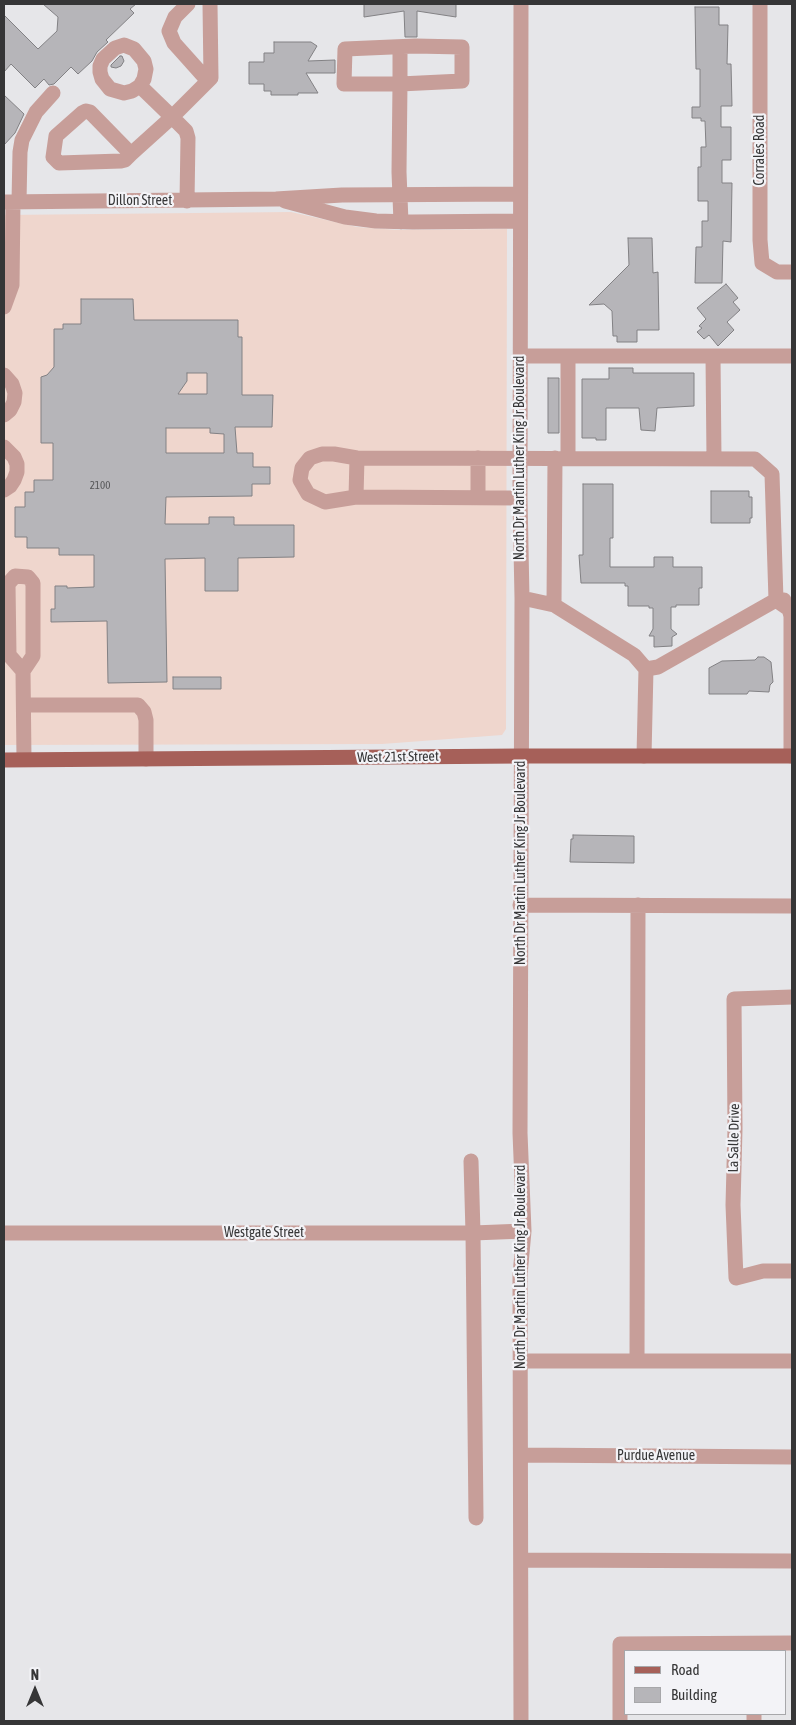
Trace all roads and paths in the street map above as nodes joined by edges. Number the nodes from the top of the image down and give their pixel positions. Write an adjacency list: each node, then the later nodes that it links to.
1 (188, 4): 6 (street)
2 (210, 4): 6 (street)
3 (522, 4): 13 (street, North Dr Martin Luther King Jr Boulevard)
4 (760, 4): 19 (street, Corrales Road)
5 (400, 46): 7 (street); 7 (street); 7 (street)
6 (208, 81): 10 (street)
7 (400, 84): 12 (street)
8 (140, 86): 10 (street)
9 (53, 93): 16 (street)
10 (172, 117): 11 (street); 15 (street)
11 (131, 154): 11 (street)
12 (400, 194): 13 (street, Dillon Street); 14 (street, Dillon Street); 18 (street)
13 (520, 194): 17 (street, North Dr Martin Luther King Jr Boulevard)
14 (276, 199): 15 (street, Dillon Street); 18 (street, Dillon Street)
15 (187, 201): 16 (street, Dillon Street)
16 (12, 202): 20 (street)
17 (520, 221): 18 (street, Dillon Street); 21 (street, North Dr Martin Luther King Jr Boulevard)
18 (401, 222)
19 (792, 272)
20 (4, 307)
21 (520, 356): 22 (street); 30 (street, North Dr Martin Luther King Jr Boulevard)
22 (568, 356): 23 (street); 31 (street)
23 (713, 356): 24 (street); 32 (street)
24 (792, 356)
25 (4, 375): 26 (street)
26 (4, 415)
27 (4, 447): 33 (street)
28 (358, 458): 29 (street); 35 (street); 35 (street)
29 (478, 458): 30 (street); 34 (street)
30 (520, 458): 31 (street); 36 (street, North Dr Martin Luther King Jr Boulevard)
31 (562, 458): 32 (street); 40 (street)
32 (714, 459): 38 (street)
33 (4, 490)
34 (478, 497): 35 (street); 36 (street)
35 (356, 498)
36 (520, 498): 37 (street, North Dr Martin Luther King Jr Boulevard)
37 (522, 598): 40 (street); 44 (street, North Dr Martin Luther King Jr Boulevard)
38 (776, 600): 39 (street); 41 (street); 46 (street)
39 (792, 600)
40 (554, 605): 41 (street)
41 (646, 669): 45 (street)
42 (23, 671): 42 (street); 43 (street)
43 (24, 705): 47 (street); 48 (street)
44 (521, 756): 45 (main road, West 21st Street); 48 (main road, West 21st Street); 50 (street, North Dr Martin Luther King Jr Boulevard)
45 (644, 756): 46 (main road, West 21st Street)
46 (792, 756)
47 (24, 759): 48 (main road, West 21st Street); 49 (main road, West 21st Street)
48 (146, 759)
49 (4, 760)
50 (520, 905): 51 (street); 55 (street, North Dr Martin Luther King Jr Boulevard)
51 (638, 905): 52 (street); 60 (street)
52 (792, 906)
53 (792, 997): 58 (street, La Salle Drive)
54 (471, 1161): 57 (street)
55 (524, 1231): 57 (street, Westgate Street); 59 (street, North Dr Martin Luther King Jr Boulevard)
56 (4, 1233): 57 (street, Westgate Street)
57 (473, 1233): 64 (street)
58 (792, 1271)
59 (521, 1361): 60 (street); 62 (street, North Dr Martin Luther King Jr Boulevard)
60 (637, 1361): 61 (street)
61 (792, 1361)
62 (521, 1455): 63 (street, Purdue Avenue); 65 (street, North Dr Martin Luther King Jr Boulevard)
63 (792, 1457)
64 (476, 1518)
65 (521, 1560): 66 (street); 69 (street, North Dr Martin Luther King Jr Boulevard)
66 (792, 1561)
67 (792, 1643): 68 (street)
68 (753, 1647): 70 (street)
69 (521, 1721)
70 (620, 1721)

